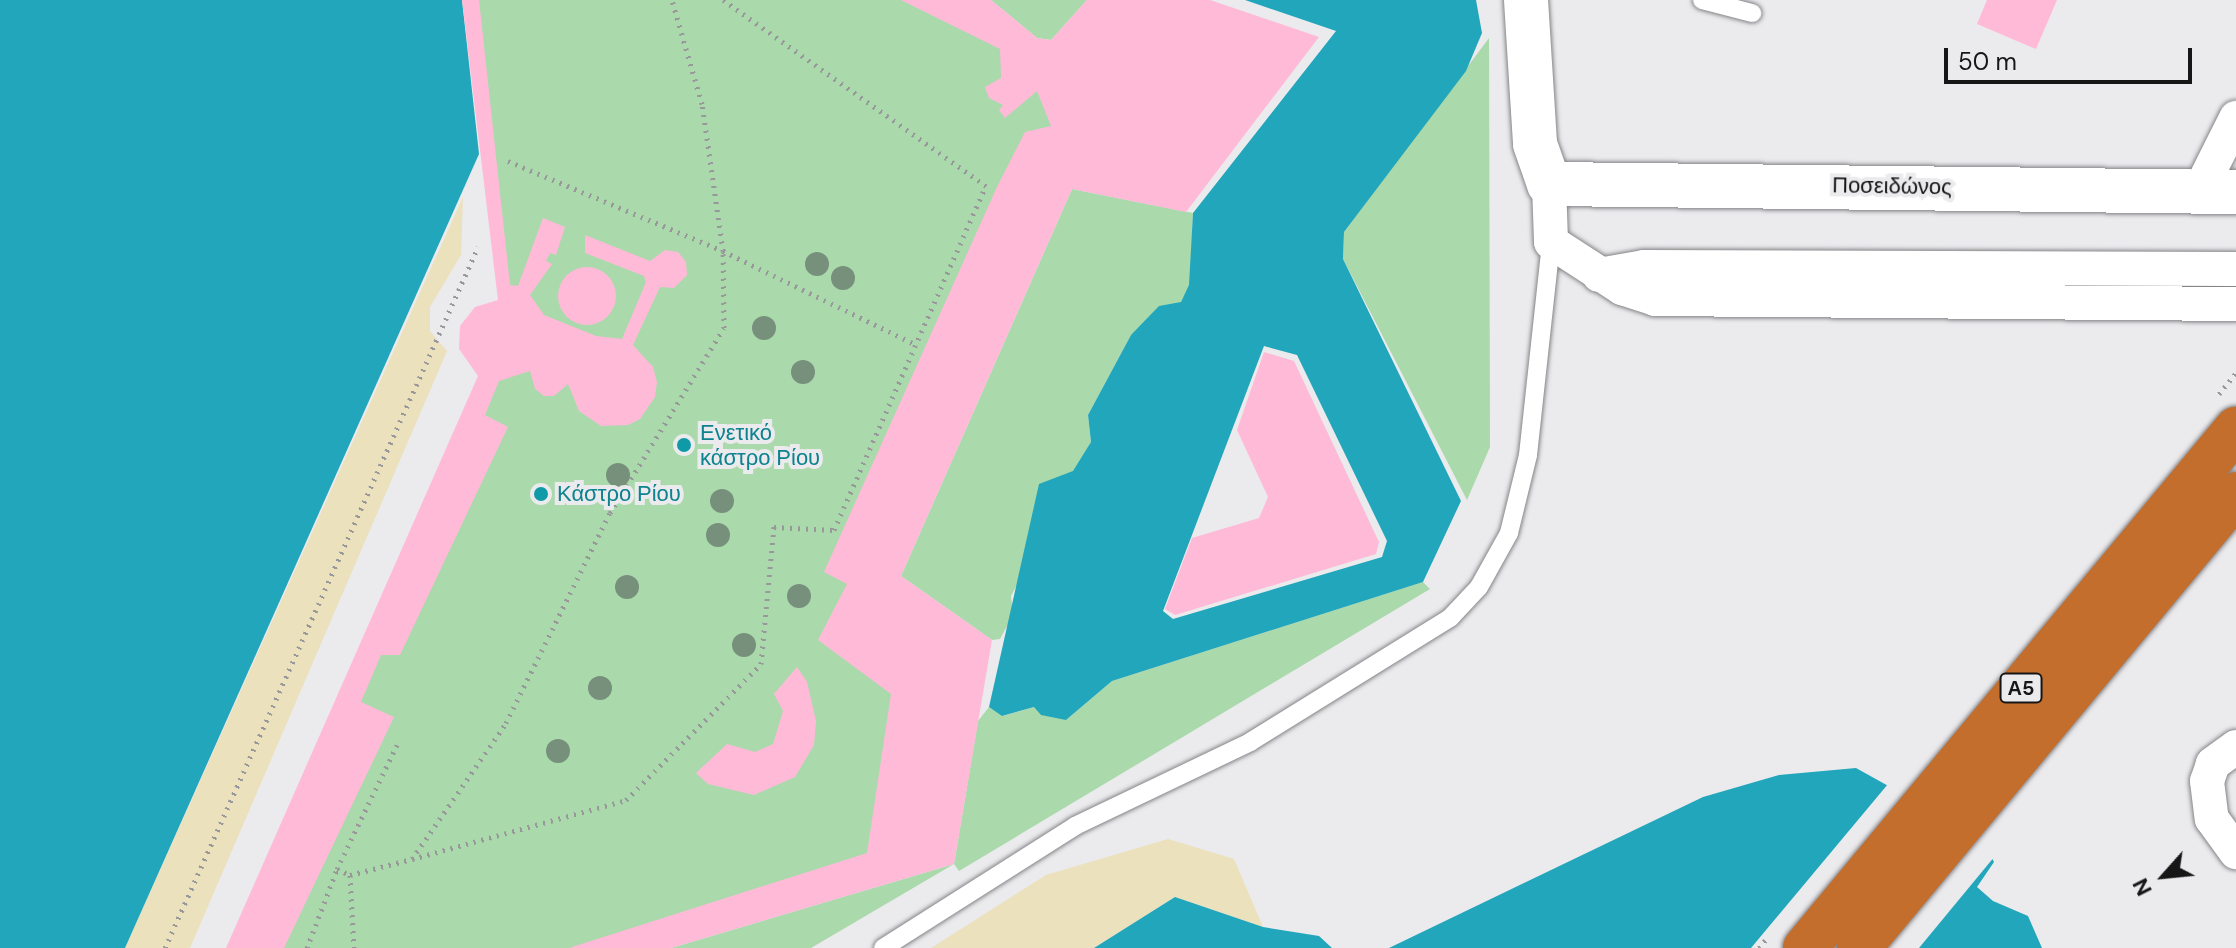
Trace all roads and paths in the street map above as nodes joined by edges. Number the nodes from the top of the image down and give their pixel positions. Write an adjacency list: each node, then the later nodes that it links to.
1 (672, 0): 12 (path)
2 (723, 0): 16 (path)
3 (1526, 0): 8 (street)
4 (1702, 0): 5 (lane)
5 (1752, 13)
6 (2236, 118): 9 (street)
7 (508, 161): 12 (path)
8 (1549, 184): 9 (street, Ποσειδώνος); 10 (street)
9 (2217, 192)
10 (1551, 242): 14 (street); 28 (lane)
11 (478, 247): 25 (path)
12 (723, 251): 16 (path); 22 (path)
13 (2236, 269): 14 (street)
14 (1599, 275): 15 (street)
15 (2236, 304)
16 (917, 345): 22 (path)
17 (2236, 429): 29 (highway, Α5)
18 (2236, 494): 30 (highway, Α5)
19 (397, 745): 23 (path)
20 (2236, 747): 21 (street)
21 (2231, 840)
22 (412, 859): 24 (path)
23 (337, 869): 24 (path); 26 (path)
24 (350, 875): 27 (path)
25 (165, 948)
26 (307, 948)
27 (354, 948)
28 (883, 948)
29 (1805, 948)
30 (1859, 948)

